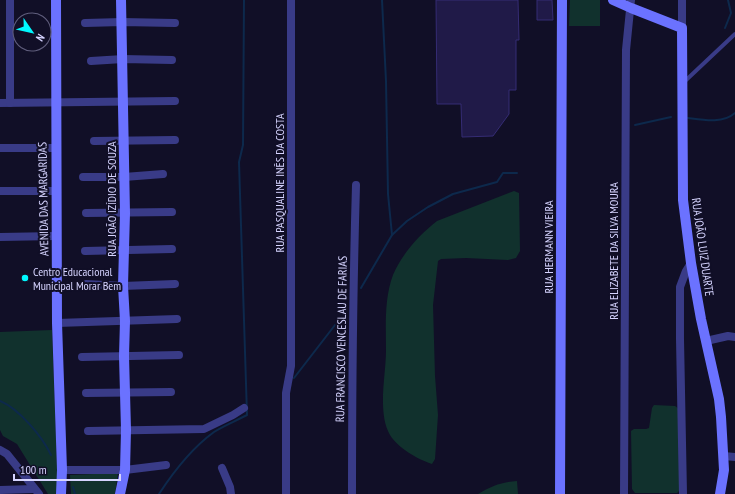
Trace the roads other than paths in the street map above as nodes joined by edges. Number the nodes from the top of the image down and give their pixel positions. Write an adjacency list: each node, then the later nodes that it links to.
1 (10, 0): 22 (street)
2 (56, 0): 20 (street, AVENIDA DAS MARGARIDAS)
3 (121, 0): 9 (street, RUA JOÃO IZÍDIO DE SOUZA)
4 (291, 0): 72 (street, RUA PASQUALINE INÊS DA COSTA)
5 (562, 0): 74 (street, RUA HERMANN VIEIRA)
6 (613, 0): 8 (street)
7 (682, 0): 12 (street, RUA JOÃO LUIZ DUARTE)
8 (631, 4): 12 (street); 75 (street, RUA ELIZABETE DA SILVA MOURA)
9 (122, 22): 10 (street); 11 (street); 14 (street, RUA JOÃO IZÍDIO DE SOUZA)
10 (85, 23)
11 (174, 23)
12 (682, 28): 17 (street, RUA JOÃO LUIZ DUARTE)
13 (735, 34): 17 (lane)
14 (123, 59): 15 (street); 16 (street); 18 (street, RUA JOÃO IZÍDIO DE SOUZA)
15 (172, 60)
16 (91, 61)
17 (682, 84): 42 (street, RUA JOÃO LUIZ DUARTE)
18 (123, 101): 19 (street); 20 (street); 23 (street, RUA JOÃO IZÍDIO DE SOUZA)
19 (175, 101)
20 (55, 102): 22 (street); 27 (street, AVENIDA DAS MARGARIDAS)
21 (0, 103): 22 (street)
22 (10, 103)
23 (124, 140): 24 (street); 25 (street); 30 (street, RUA JOÃO IZÍDIO DE SOUZA)
24 (175, 140)
25 (94, 141)
26 (0, 148): 27 (street)
27 (56, 148): 32 (street, AVENIDA DAS MARGARIDAS)
28 (163, 174): 30 (street)
29 (83, 177): 30 (street)
30 (124, 177): 36 (street, RUA JOÃO IZÍDIO DE SOUZA)
31 (356, 184): 73 (street, RUA FRANCISCO VENCESLAU DE FARIAS)
32 (56, 191): 33 (street); 37 (street, AVENIDA DAS MARGARIDAS)
33 (0, 192)
34 (172, 212): 36 (street)
35 (86, 213): 36 (street)
36 (125, 213): 39 (street, RUA JOÃO IZÍDIO DE SOUZA)
37 (56, 236): 38 (street); 48 (street, AVENIDA DAS MARGARIDAS)
38 (0, 237)
39 (124, 249): 40 (street); 41 (street); 45 (street, RUA JOÃO IZÍDIO DE SOUZA)
40 (172, 249)
41 (86, 251)
42 (691, 263): 50 (street, RUA JOÃO LUIZ DUARTE); 76 (street)
43 (86, 284): 45 (street)
44 (175, 284): 45 (street)
45 (123, 286): 47 (street, RUA JOÃO IZÍDIO DE SOUZA)
46 (177, 319): 47 (street)
47 (125, 321): 48 (street); 52 (street, RUA JOÃO IZÍDIO DE SOUZA)
48 (57, 323): 65 (street, AVENIDA DAS MARGARIDAS)
49 (735, 337): 50 (street)
50 (706, 341): 61 (street, RUA JOÃO LUIZ DUARTE)
51 (179, 355): 52 (street)
52 (124, 356): 53 (street); 54 (street, RUA JOÃO IZÍDIO DE SOUZA)
53 (82, 357)
54 (126, 392): 55 (street); 56 (street); 59 (street, RUA JOÃO IZÍDIO DE SOUZA)
55 (171, 392)
56 (86, 393)
57 (244, 408): 59 (street)
58 (88, 430): 59 (street)
59 (126, 430): 66 (street, RUA JOÃO IZÍDIO DE SOUZA)
60 (0, 450): 68 (street)
61 (724, 456): 62 (street); 77 (street, RUA JOÃO LUIZ DUARTE)
62 (735, 457)
63 (164, 468): 66 (street)
64 (222, 468): 71 (street)
65 (62, 470): 66 (street); 69 (street, AVENIDA DAS MARGARIDAS)
66 (125, 470): 70 (street, RUA JOÃO IZÍDIO DE SOUZA)
67 (0, 490): 68 (street)
68 (36, 491)
69 (61, 494)
70 (120, 494)
71 (231, 494)
72 (286, 494)
73 (352, 494)
74 (560, 494)
75 (624, 494)
76 (683, 494)
77 (720, 494)

